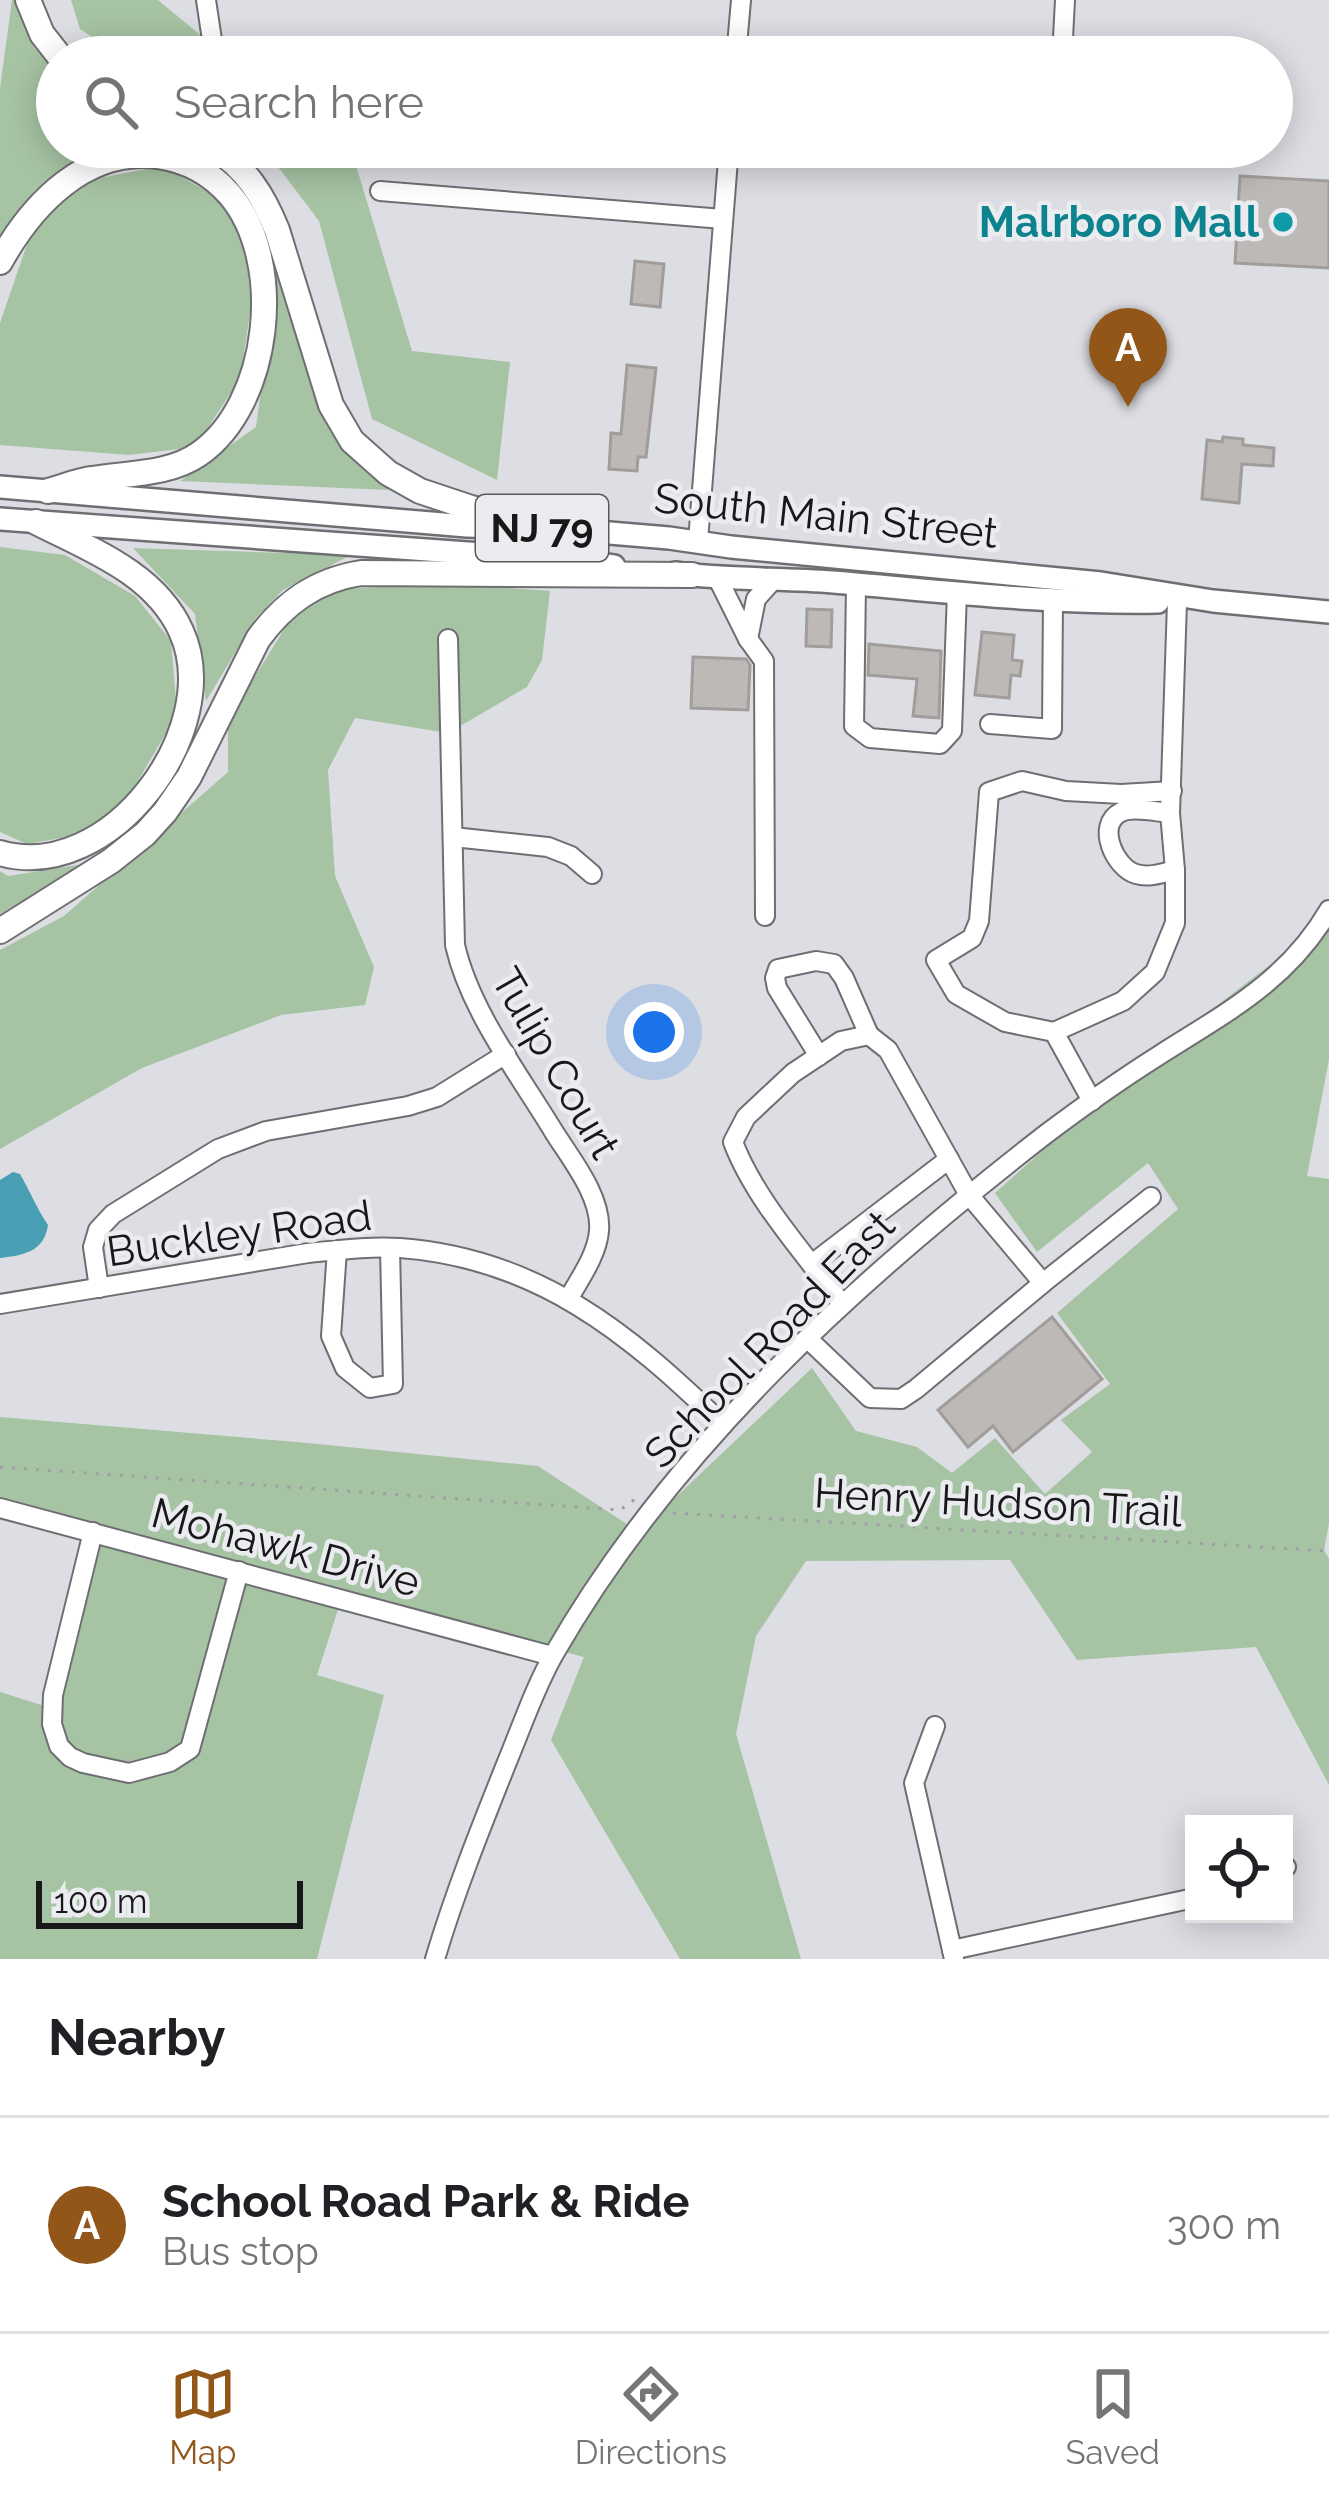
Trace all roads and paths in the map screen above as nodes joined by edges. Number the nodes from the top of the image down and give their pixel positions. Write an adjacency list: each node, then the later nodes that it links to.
1 (28, 0): 5 (highway)
2 (206, 0): 6 (street)
3 (741, 0): 7 (street)
4 (1065, 0): 8 (street)
5 (44, 36)
6 (211, 36)
7 (738, 36)
8 (1063, 36)
9 (93, 168): 15 (highway)
10 (196, 168): 17 (highway)
11 (240, 168): 20 (highway)
12 (727, 168): 14 (street)
13 (380, 191): 14 (street)
14 (723, 219): 21 (street)
15 (0, 262)
16 (2, 487): 17 (main road, South Main Street / NJ 79)
17 (48, 491): 20 (main road, South Main Street / NJ 79)
18 (0, 519): 19 (main road, South Main Street / NJ 79)
19 (36, 522): 22 (main road, South Main Street / NJ 79); 36 (highway)
20 (562, 529): 21 (main road, South Main Street / NJ 79)
21 (698, 542): 27 (main road, South Main Street / NJ 79)
22 (705, 576): 23 (main road, South Main Street / NJ 79); 31 (street); 41 (highway)
23 (774, 580): 24 (main road, South Main Street / NJ 79); 31 (street)
24 (856, 584): 25 (main road, South Main Street / NJ 79); 25 (street)
25 (957, 592): 26 (main road, South Main Street / NJ 79)
26 (1053, 599): 28 (main road, South Main Street / NJ 79); 32 (street)
27 (1213, 601): 28 (main road, South Main Street / NJ 79); 29 (main road, South Main Street / NJ 79)
28 (1178, 602): 33 (street)
29 (1329, 612)
30 (448, 639): 35 (street, Tulip Court)
31 (748, 639): 40 (street)
32 (990, 724)
33 (1172, 791): 34 (street); 43 (street)
34 (1169, 812): 37 (street); 37 (street)
35 (453, 837): 38 (street); 45 (street, Tulip Court)
36 (0, 853)
37 (1175, 870): 43 (street)
38 (592, 874)
39 (1329, 910): 42 (street, School Road East)
40 (765, 916)
41 (0, 931)
42 (1322, 935): 47 (street, School Road East)
43 (1054, 1032): 47 (street)
44 (869, 1035): 46 (street); 46 (street); 48 (street)
45 (506, 1054): 55 (street); 56 (street, Tulip Court)
46 (818, 1056): 53 (street)
47 (1092, 1101): 49 (street, School Road East)
48 (949, 1159): 49 (street); 53 (street)
49 (969, 1195): 54 (street); 58 (street, School Road East)
50 (1150, 1198): 54 (street)
51 (390, 1248): 52 (street, Buckley Road); 52 (street); 56 (street, Buckley Road)
52 (337, 1250): 55 (street, Buckley Road)
53 (812, 1264): 58 (street)
54 (1043, 1283): 59 (street)
55 (99, 1288): 57 (street, Buckley Road)
56 (569, 1298): 60 (street, Buckley Road)
57 (0, 1304)
58 (842, 1304): 59 (street, School Road East)
59 (808, 1339): 60 (street, School Road East)
60 (723, 1425): 68 (street, School Road East)
61 (0, 1467): 62 (path)
62 (643, 1494)
63 (0, 1508): 65 (street, Mohawk Drive)
64 (664, 1509): 66 (path, Henry Hudson Trail)
65 (93, 1532): 67 (street, Mohawk Drive); 67 (street)
66 (1329, 1551)
67 (239, 1571): 68 (street, Mohawk Drive)
68 (552, 1656): 72 (street, School Road East)
69 (935, 1726): 71 (street)
70 (1185, 1900): 71 (street)
71 (953, 1955)
72 (435, 1959)

